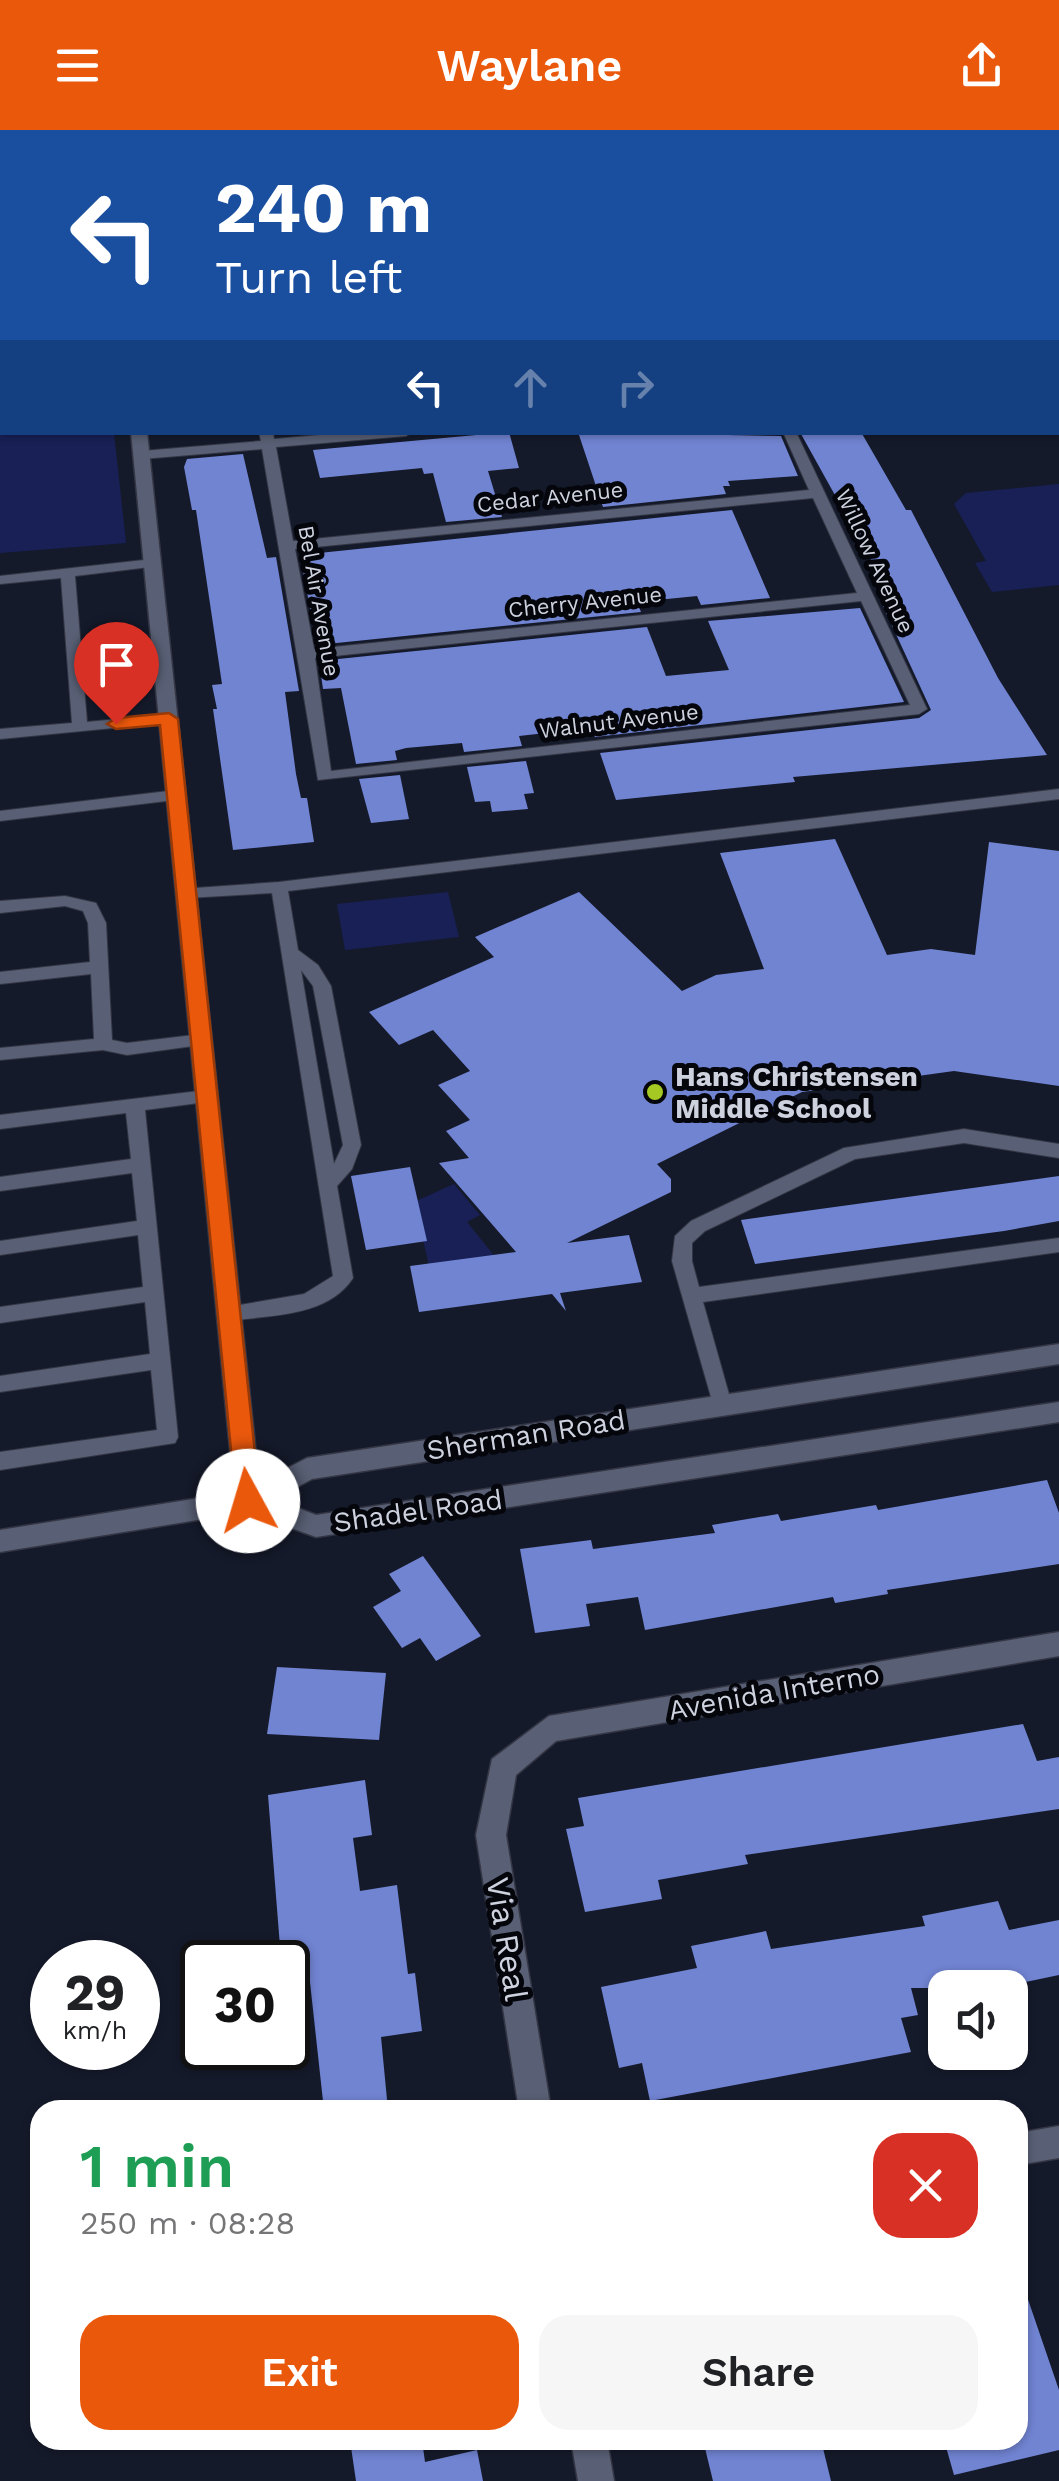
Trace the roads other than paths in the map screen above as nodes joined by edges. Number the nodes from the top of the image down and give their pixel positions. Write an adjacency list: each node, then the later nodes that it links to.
1 (346, 435): 3 (lane)
2 (790, 435): 5 (lane, Willow Avenue)
3 (267, 439): 4 (lane); 6 (lane, Bel Air Avenue)
4 (140, 444): 7 (street)
5 (817, 493): 6 (lane, Cedar Avenue); 10 (lane, Willow Avenue)
6 (288, 546): 11 (lane, Bel Air Avenue)
7 (153, 564): 8 (lane); 13 (street)
8 (68, 574): 9 (lane); 14 (lane)
9 (0, 580)
10 (867, 596): 11 (lane, Cherry Avenue); 12 (lane, Willow Avenue)
11 (307, 654): 16 (lane, Bel Air Avenue)
12 (919, 708): 16 (lane, Walnut Avenue)
13 (169, 719): 14 (lane); 18 (street)
14 (80, 727): 15 (lane)
15 (0, 734)
16 (324, 777)
17 (1059, 794): 20 (lane)
18 (176, 795): 19 (lane); 21 (street)
19 (0, 816)
20 (278, 887): 21 (lane); 23 (lane)
21 (187, 893): 26 (street)
22 (0, 907): 24 (lane)
23 (290, 954): 34 (lane); 34 (lane)
24 (98, 967): 25 (lane); 27 (lane)
25 (0, 978)
26 (202, 1040): 27 (lane); 29 (street)
27 (103, 1044): 28 (lane)
28 (0, 1054)
29 (207, 1096): 30 (lane); 41 (street)
30 (135, 1105): 31 (lane); 33 (lane)
31 (0, 1122)
32 (1059, 1151): 40 (lane)
33 (141, 1165): 35 (lane); 36 (lane)
34 (329, 1183): 41 (lane)
35 (0, 1184)
36 (147, 1227): 38 (lane); 39 (lane)
37 (1059, 1245): 40 (lane)
38 (0, 1248)
39 (154, 1293): 42 (lane); 44 (lane)
40 (692, 1296): 46 (lane)
41 (229, 1313): 49 (street)
42 (0, 1315)
43 (1059, 1354): 46 (street, Sherman Road)
44 (160, 1361): 45 (lane); 48 (lane)
45 (0, 1384)
46 (722, 1405): 49 (street, Sherman Road)
47 (1059, 1412): 49 (street, Shadel Road)
48 (0, 1462)
49 (248, 1501): 50 (street, Sherman Road)
50 (0, 1541)
51 (1059, 1644): 52 (street, Avenida Interno)
52 (502, 1768): 53 (street, Via Real)
53 (533, 2100)
54 (1059, 2142): 55 (street)
55 (1028, 2147)
56 (591, 2450): 57 (street)
57 (596, 2481)

